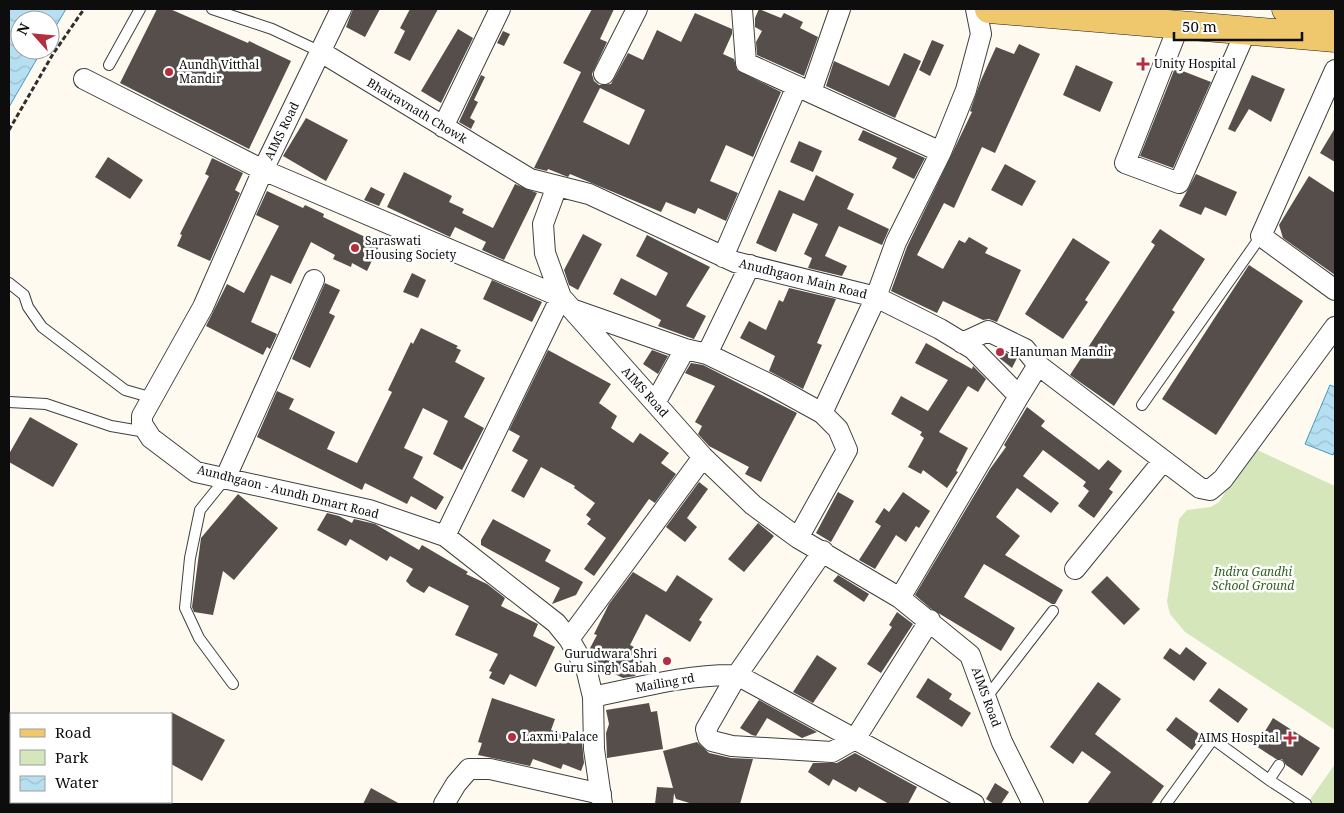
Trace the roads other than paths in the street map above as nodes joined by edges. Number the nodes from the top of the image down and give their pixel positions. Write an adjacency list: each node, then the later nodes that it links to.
1 (140, 9): 16 (lane)
2 (212, 9): 15 (lane)
3 (341, 9): 15 (street)
4 (500, 9): 21 (street)
5 (637, 9): 18 (street)
6 (742, 9): 20 (street)
7 (840, 9): 20 (street)
8 (976, 9): 22 (street, Anudhgaon Main Road)
9 (989, 9): 12 (main road)
10 (1286, 9): 11 (main road)
11 (1335, 13)
12 (1180, 26): 13 (main road); 13 (street)
13 (1246, 31): 14 (main road)
14 (1335, 38)
15 (321, 52): 21 (street, Bhairavnath Chowk); 23 (street, AIMS Road)
16 (110, 65)
17 (1335, 70): 25 (street)
18 (604, 74)
19 (84, 79): 23 (street)
20 (804, 89): 22 (street); 26 (street)
21 (443, 127): 24 (street, Bhairavnath Chowk)
22 (941, 152): 31 (street, Anudhgaon Main Road)
23 (263, 170): 32 (street, AIMS Road); 39 (street)
24 (557, 186): 26 (street, Anudhgaon Main Road); 32 (street)
25 (1261, 236): 30 (street); 42 (lane)
26 (723, 257): 27 (street, Anudhgaon Main Road)
27 (750, 265): 31 (street, Anudhgaon Main Road); 36 (street)
28 (314, 280): 47 (street)
29 (9, 283): 39 (lane)
30 (1335, 290)
31 (876, 297): 34 (street); 43 (street)
32 (566, 303): 35 (street); 41 (street, AIMS Road); 48 (street)
33 (1335, 327): 46 (street)
34 (962, 343): 37 (street); 38 (street)
35 (685, 349): 36 (street); 41 (street)
36 (707, 354): 43 (street)
37 (1038, 365): 38 (street); 46 (street)
38 (1019, 396): 52 (street)
39 (153, 398): 44 (street)
40 (9, 402): 44 (lane)
41 (655, 404): 45 (street, AIMS Road)
42 (1142, 405)
43 (822, 413): 49 (street)
44 (146, 432): 47 (street, Aundhgaon - Aundh Dmart Road)
45 (703, 457): 49 (street, AIMS Road); 55 (street)
46 (1163, 461): 51 (street)
47 (225, 479): 48 (street, Aundhgaon - Aundh Dmart Road); 57 (lane)
48 (445, 536): 55 (street, Aundhgaon - Aundh Dmart Road)
49 (798, 538): 50 (street, AIMS Road)
50 (822, 551): 52 (street, AIMS Road); 56 (street)
51 (1075, 569)
52 (900, 598): 54 (street, AIMS Road)
53 (1054, 610): 59 (lane)
54 (930, 620): 59 (street, AIMS Road); 60 (street)
55 (569, 639): 58 (street, Aundhgaon - Aundh Dmart Road)
56 (737, 675): 58 (street, Mailing rd); 60 (street); 60 (street)
57 (233, 684)
58 (594, 697): 63 (street, Aundhgaon - Aundh Dmart Road)
59 (986, 698): 66 (street, AIMS Road)
60 (854, 739): 65 (street)
61 (1279, 765): 62 (lane)
62 (1269, 780): 67 (lane); 68 (lane)
63 (602, 799): 64 (street)
64 (444, 804)
65 (974, 804)
66 (1033, 804)
67 (1166, 804)
68 (1306, 804)

